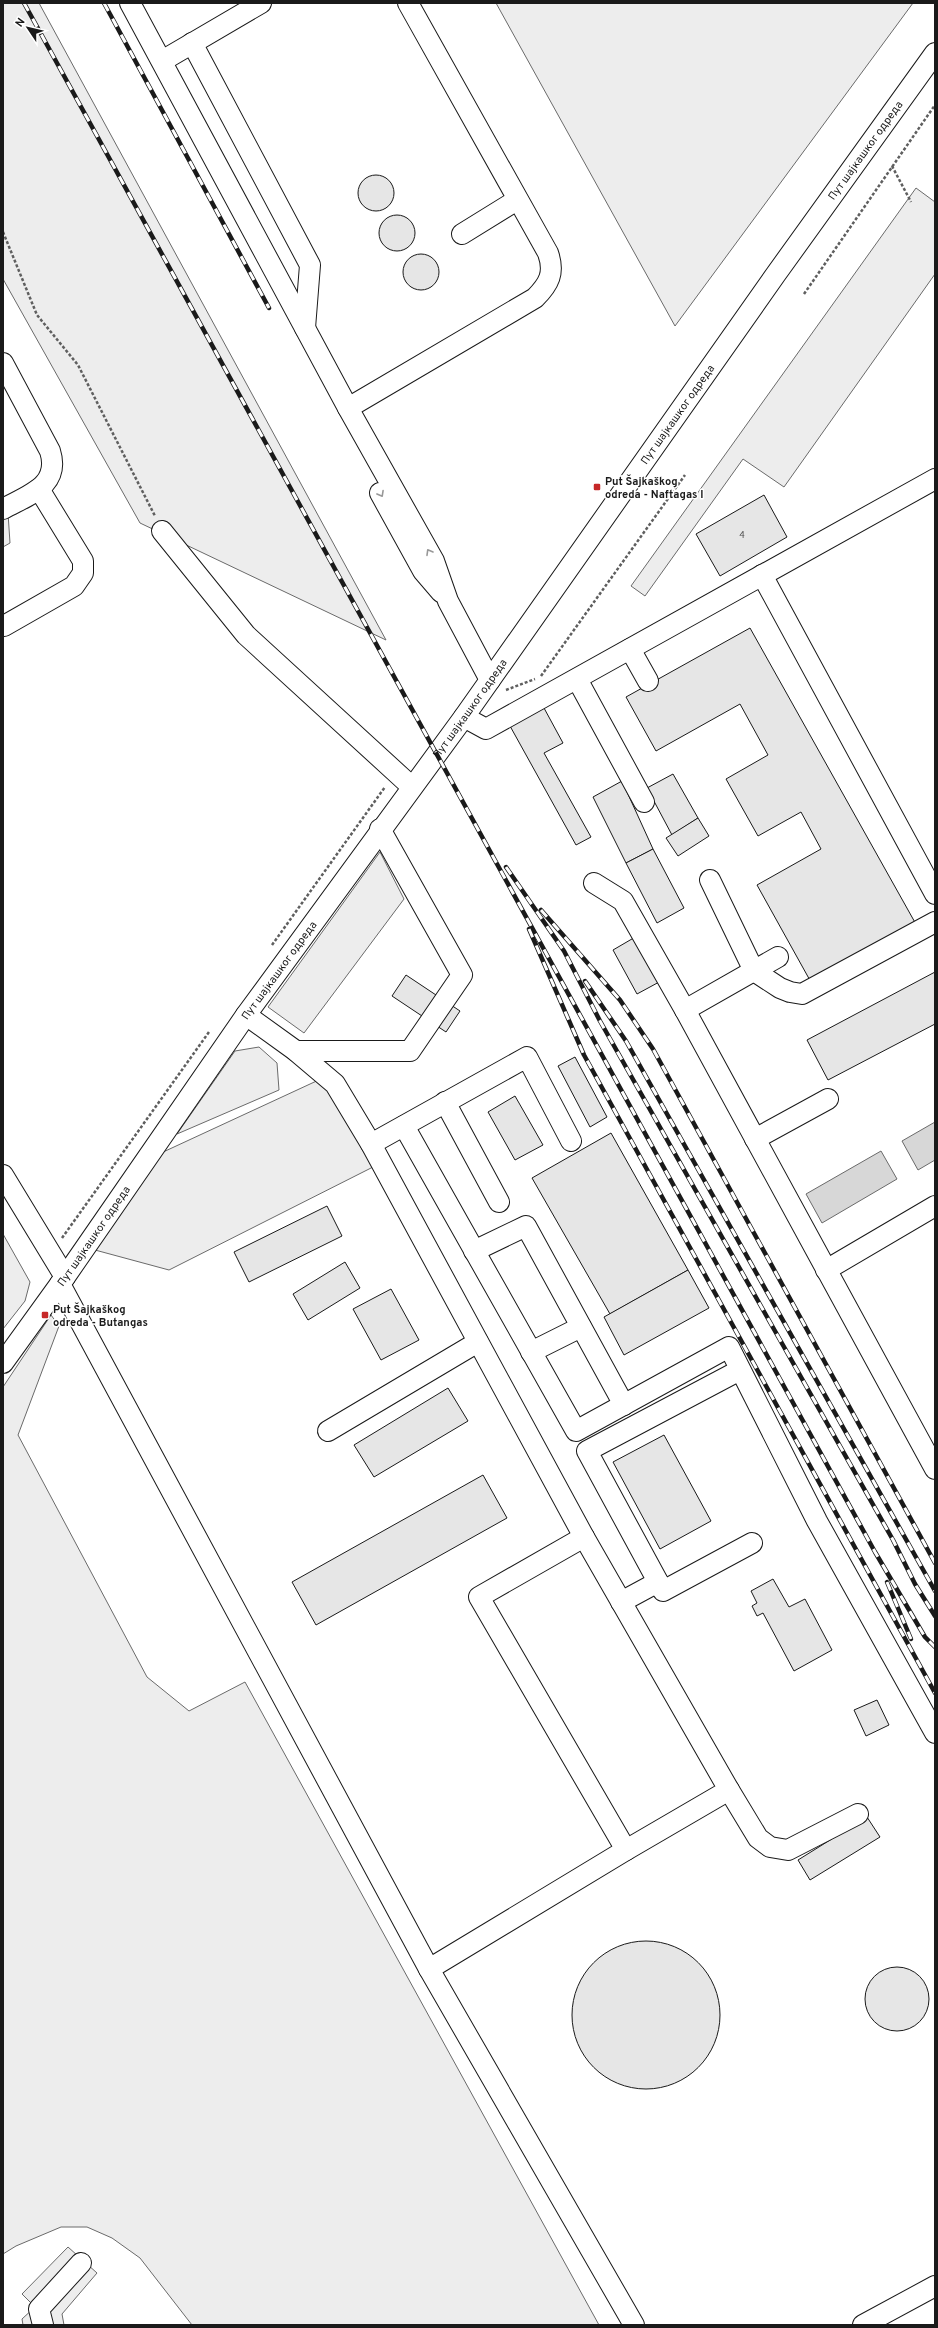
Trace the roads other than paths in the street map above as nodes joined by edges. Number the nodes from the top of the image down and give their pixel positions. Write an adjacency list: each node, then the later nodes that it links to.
1 (130, 3): 6 (street)
2 (261, 3): 4 (street)
3 (408, 3): 7 (street)
4 (192, 43): 6 (street); 11 (street)
5 (935, 53): 23 (street, Пут шајкашког одреда)
6 (162, 61): 10 (street)
7 (517, 200): 8 (street); 13 (street)
8 (462, 234)
9 (268, 291): 10 (street)
10 (289, 299): 11 (street)
11 (305, 328): 13 (street)
12 (3, 363): 15 (street)
13 (348, 408): 23 (street)
14 (935, 479): 18 (street)
15 (39, 489): 16 (street); 19 (street)
16 (3, 509)
17 (162, 531): 25 (street)
18 (762, 575): 20 (street); 30 (street)
19 (4, 626)
20 (630, 649): 21 (street); 22 (street)
21 (577, 679): 24 (street); 26 (street)
22 (648, 681)
23 (497, 685): 24 (street, Пут шајкашког одреда)
24 (464, 717): 25 (street, Пут шајкашког одреда)
25 (412, 787): 27 (street, Пут шајкашког одреда)
26 (644, 802)
27 (380, 829): 35 (street, Пут шајкашког одреда); 36 (street)
28 (710, 880): 33 (street)
29 (594, 883): 34 (street)
30 (935, 894)
31 (935, 922): 33 (street)
32 (778, 957): 33 (street)
33 (754, 971): 34 (street)
34 (685, 1010): 40 (street)
35 (246, 1015): 36 (street); 48 (street, Пут шајкашког одреда)
36 (296, 1051): 42 (street)
37 (828, 1099): 40 (street)
38 (445, 1102): 39 (street); 41 (street); 44 (street)
39 (404, 1126): 42 (street); 46 (street)
40 (756, 1139): 47 (street)
41 (571, 1141)
42 (371, 1144): 50 (street)
43 (3, 1175): 48 (street)
44 (499, 1202)
45 (935, 1206): 47 (street)
46 (474, 1251): 49 (street); 51 (street)
47 (826, 1270): 56 (street)
48 (63, 1281): 52 (street, Пут шајкашког одреда); 65 (street)
49 (581, 1327): 51 (street); 54 (street)
50 (478, 1342): 55 (street); 57 (street)
51 (531, 1352): 54 (street)
52 (3, 1363)
53 (740, 1370): 54 (street); 59 (street); 61 (street)
54 (624, 1405)
55 (328, 1431)
56 (935, 1469)
57 (584, 1537): 60 (street); 64 (street)
58 (752, 1543): 59 (street)
59 (658, 1582): 60 (street)
60 (621, 1602): 62 (street)
61 (935, 1733)
62 (729, 1790): 63 (street); 64 (street)
63 (858, 1814)
64 (626, 1850): 65 (street)
65 (429, 1969): 69 (street)
66 (81, 2263): 68 (street)
67 (935, 2286): 70 (street)
68 (43, 2325)
69 (634, 2325)
70 (863, 2325)

